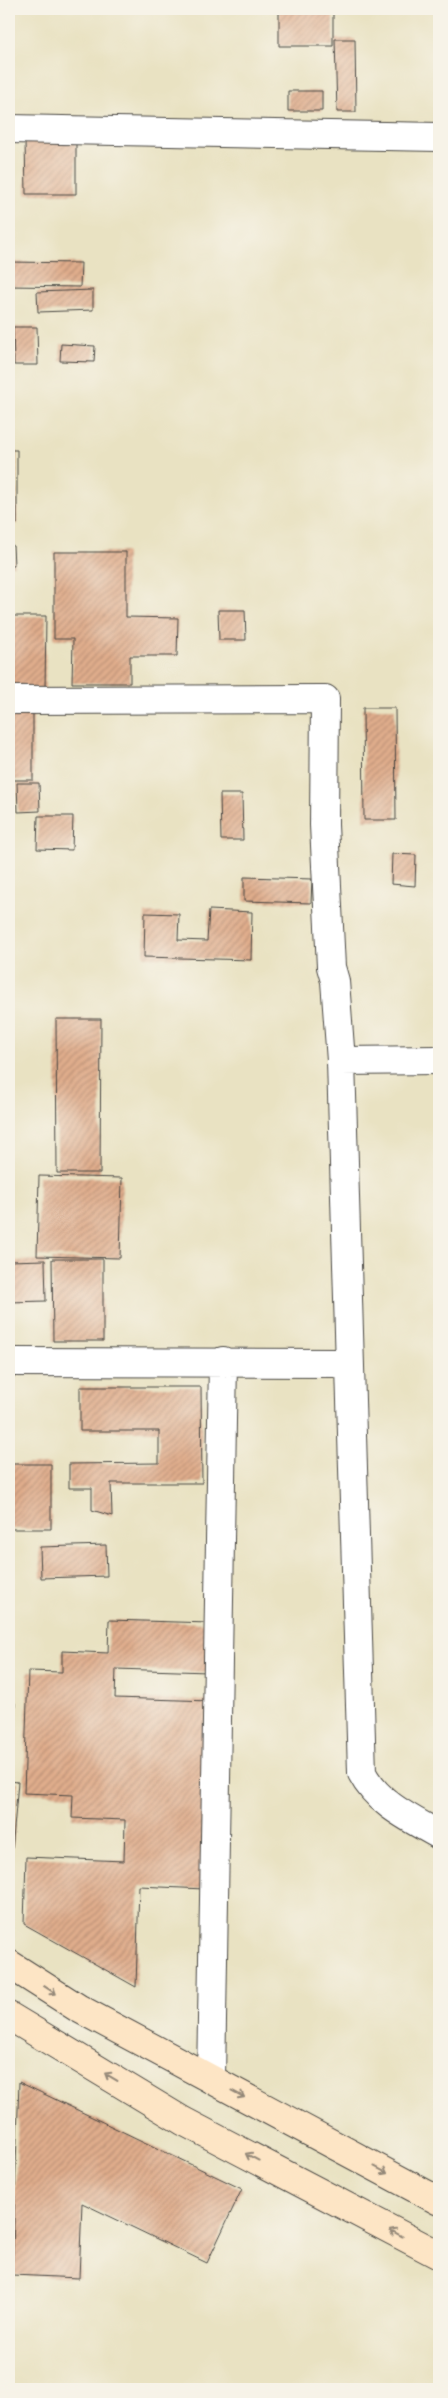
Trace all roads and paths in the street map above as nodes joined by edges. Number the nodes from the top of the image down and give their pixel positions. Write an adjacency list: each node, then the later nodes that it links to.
1 (9, 129): 2 (street)
2 (439, 137)
3 (9, 700): 5 (street)
4 (439, 1060): 5 (street)
5 (341, 1061): 8 (street)
6 (223, 1361): 7 (street); 8 (street); 12 (street)
7 (9, 1362)
8 (348, 1363): 9 (street)
9 (439, 1835)
10 (9, 1964): 12 (main road, one-way to 12)
11 (9, 2016): 14 (main road, one-way to 11)
12 (211, 2080): 13 (main road, one-way to 13)
13 (439, 2201)
14 (439, 2256)

